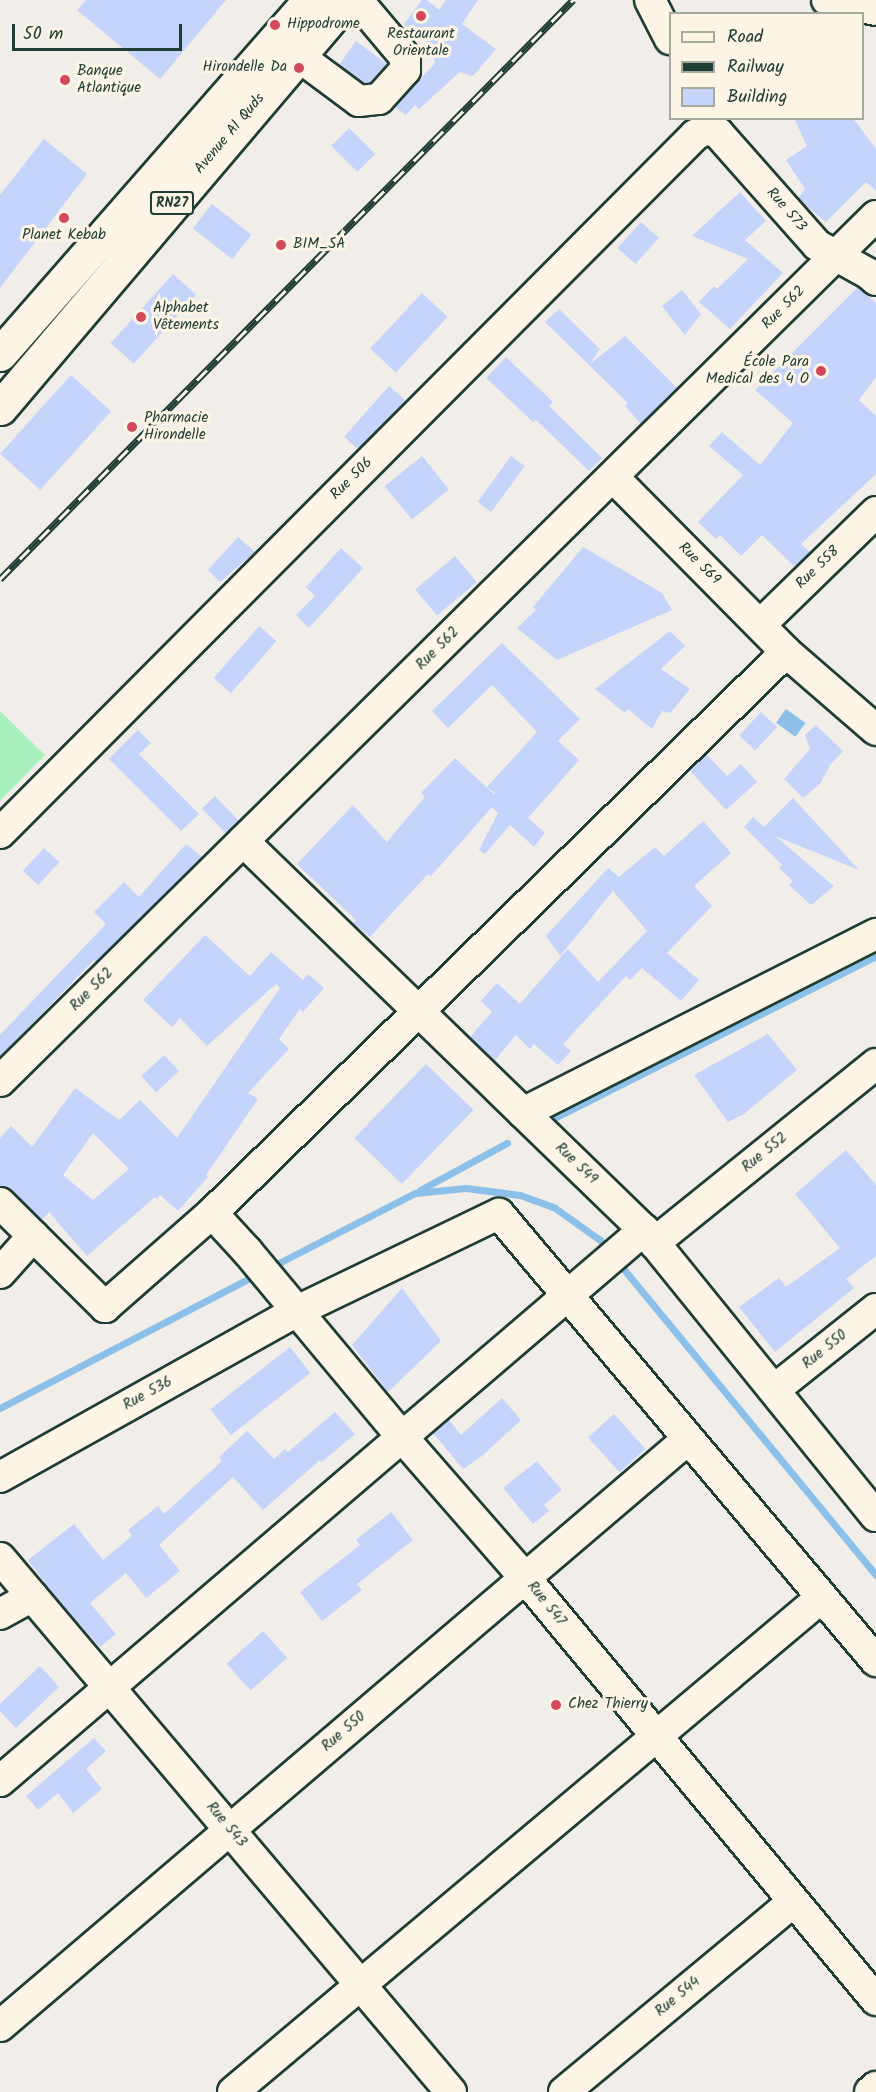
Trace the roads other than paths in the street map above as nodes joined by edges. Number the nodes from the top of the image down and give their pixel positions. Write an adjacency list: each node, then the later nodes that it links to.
1 (346, 0): 5 (main road, Avenue Al Quds / RN27)
2 (357, 0): 8 (street)
3 (650, 0): 7 (street)
4 (826, 0): 6 (street)
5 (308, 9): 8 (main road, Avenue Al Quds / RN27); 13 (main road, Avenue Al Quds / RN27)
6 (876, 10)
7 (669, 37)
8 (297, 55): 14 (main road, Avenue Al Quds / RN27)
9 (707, 129): 11 (street, Rue 573); 20 (street, Rue 506)
10 (876, 216): 11 (street, Rue 562)
11 (837, 256): 12 (street, Rue 573); 15 (street, Rue 562)
12 (876, 280)
13 (0, 354)
14 (0, 408)
15 (613, 477): 17 (street, Rue 569); 21 (street, Rue 562)
16 (876, 512): 17 (street, Rue 558)
17 (760, 625): 18 (street, Rue 569)
18 (786, 652): 19 (street, Rue 569); 23 (street)
19 (876, 730)
20 (0, 833)
21 (243, 841): 23 (street, Rue 549); 25 (street, Rue 562)
22 (876, 934): 26 (street)
23 (418, 1011): 26 (street, Rue 549); 28 (street)
24 (876, 1064): 30 (street, Rue 552)
25 (0, 1082)
26 (523, 1113): 30 (street, Rue 549)
27 (0, 1203): 29 (street)
28 (212, 1213): 29 (street); 33 (street, Rue 547)
29 (33, 1236): 31 (street)
30 (649, 1236): 32 (street, Rue 552); 35 (street, Rue 549)
31 (0, 1273)
32 (567, 1295): 33 (street, Rue 536); 36 (street, Rue 552); 37 (street)
33 (288, 1301): 36 (street, Rue 547); 38 (street, Rue 536)
34 (876, 1309): 35 (street, Rue 550)
35 (774, 1390): 39 (street, Rue 549)
36 (402, 1437): 41 (street, Rue 547); 46 (street, Rue 552)
37 (688, 1438): 41 (street, Rue 550); 43 (street)
38 (0, 1477)
39 (876, 1516)
40 (0, 1558): 42 (street, Rue 543)
41 (525, 1578): 47 (street, Rue 547); 49 (street, Rue 550)
42 (32, 1596): 44 (street); 46 (street, Rue 543)
43 (822, 1597): 45 (street); 47 (street)
44 (0, 1614)
45 (876, 1661)
46 (109, 1688): 48 (street, Rue 552); 49 (street, Rue 543)
47 (654, 1737): 50 (street, Rue 547); 51 (street)
48 (0, 1781)
49 (230, 1830): 51 (street, Rue 543); 53 (street, Rue 550)
50 (793, 1902): 52 (street, Rue 547); 57 (street, Rue 544)
51 (361, 1985): 55 (street); 56 (street, Rue 543)
52 (876, 2000)
53 (0, 2026)
54 (876, 2087): 58 (street)
55 (233, 2092)
56 (452, 2092)
57 (564, 2092)
58 (870, 2092)

